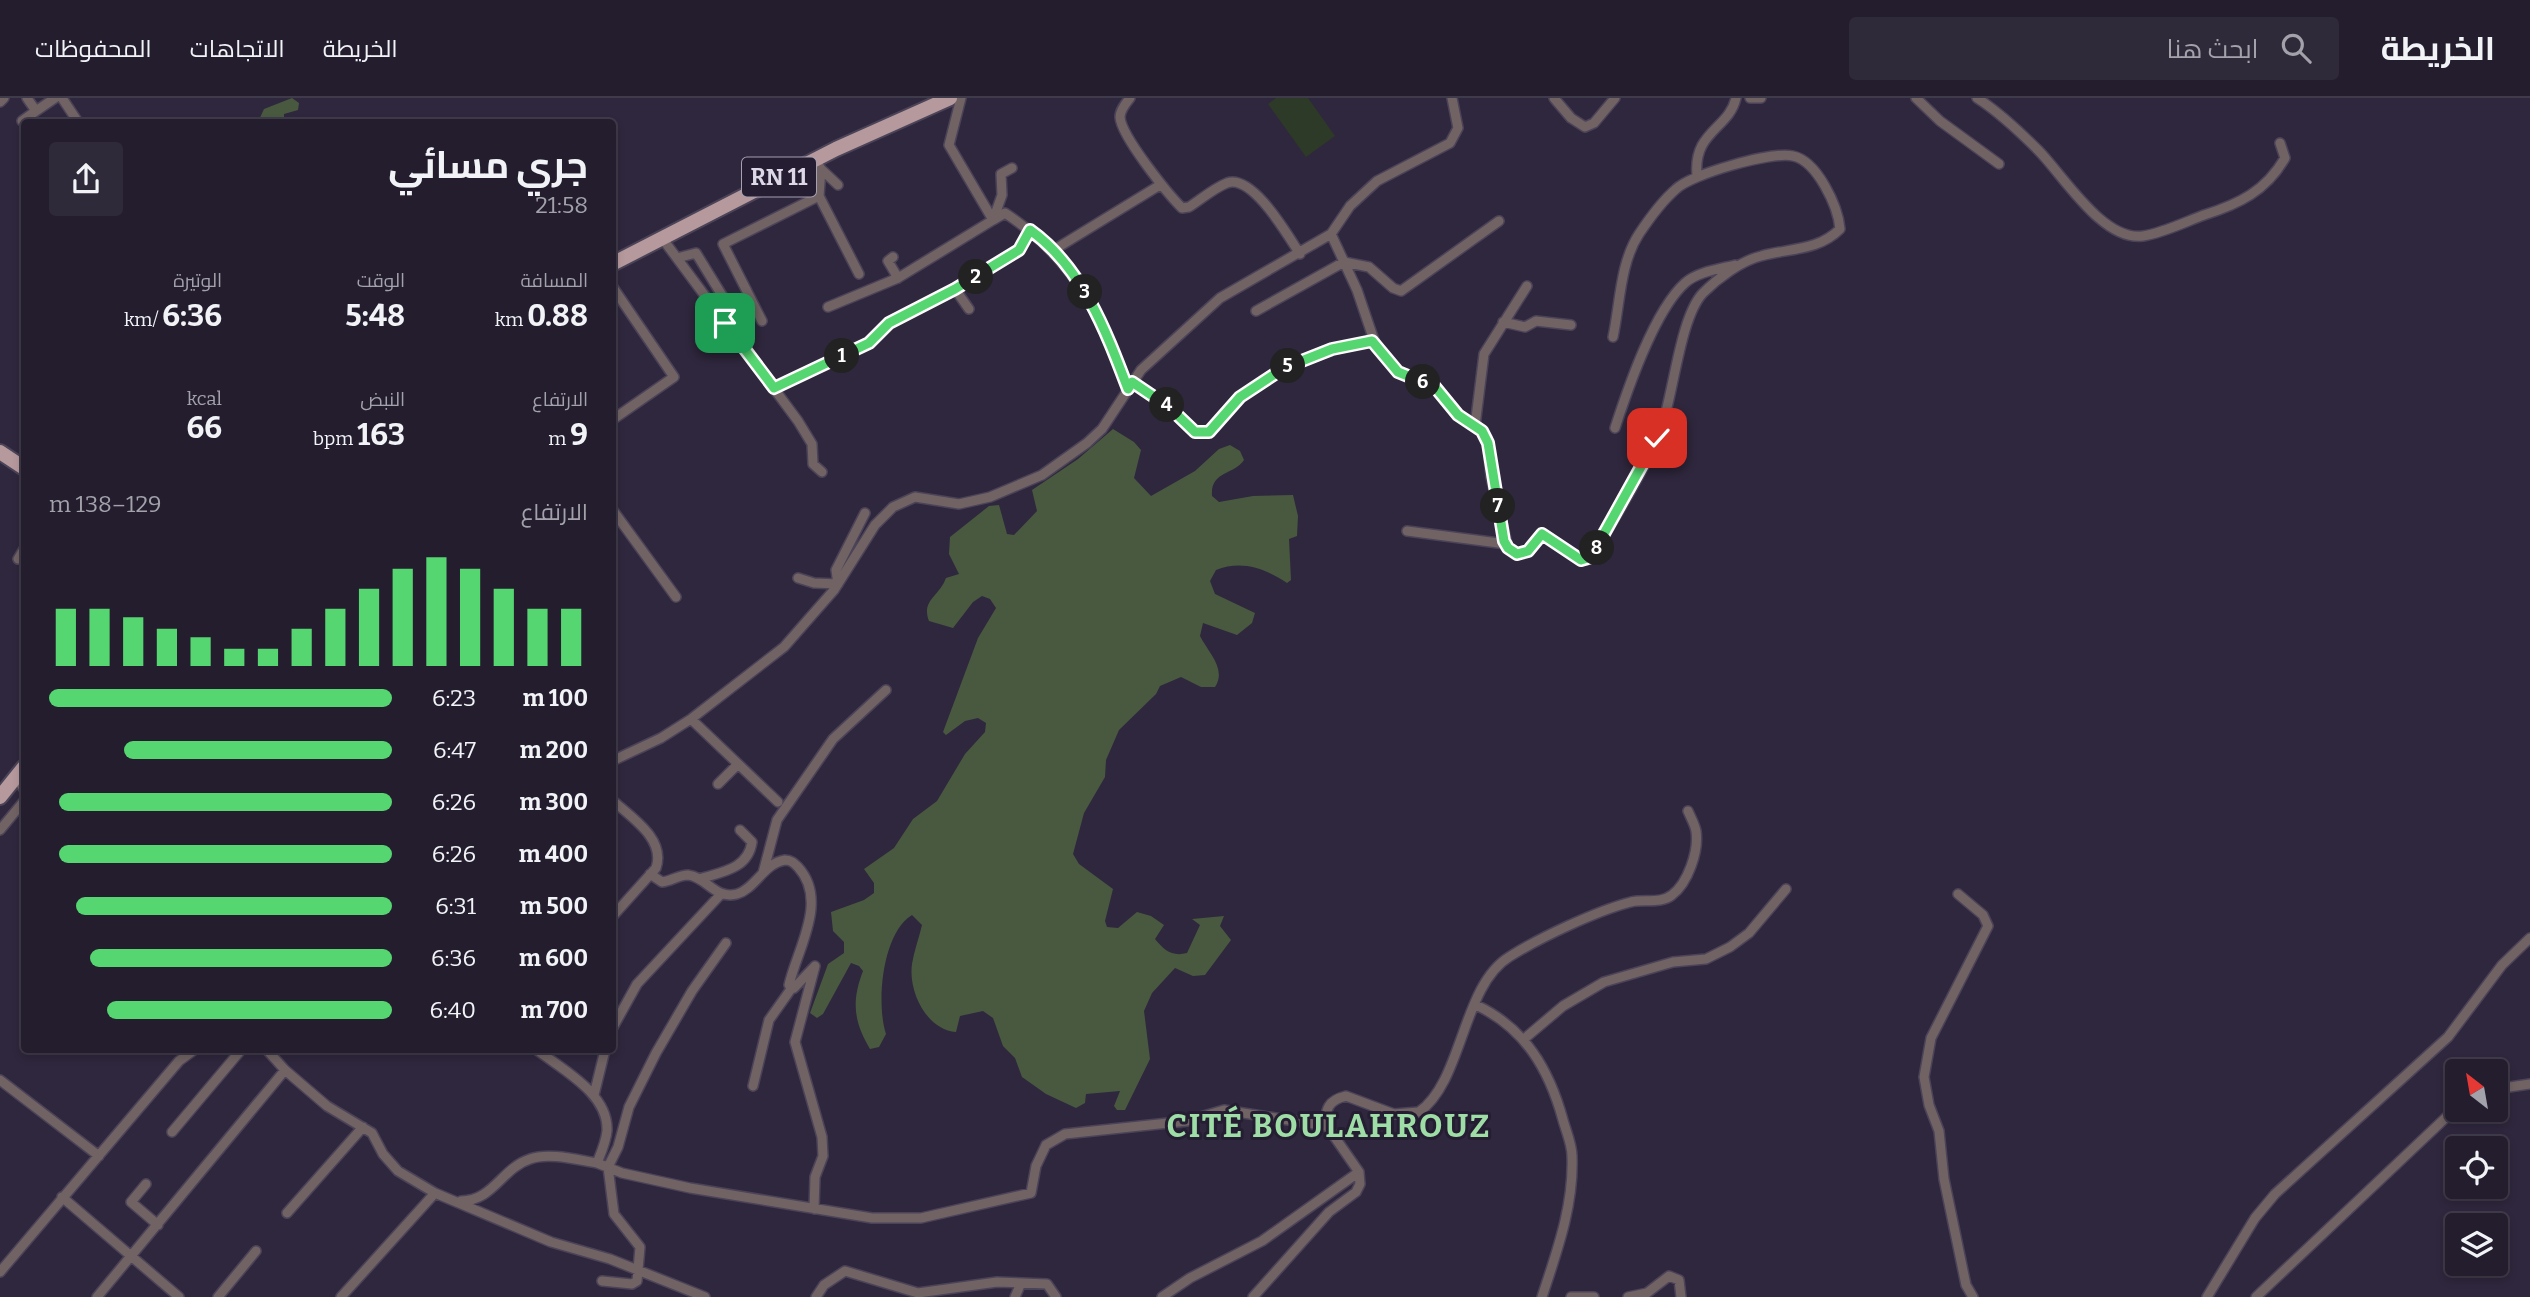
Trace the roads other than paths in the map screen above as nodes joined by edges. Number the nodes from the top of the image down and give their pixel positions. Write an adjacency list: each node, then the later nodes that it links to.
1 (4, 98): 16 (street)
2 (27, 98): 17 (street)
3 (55, 98): 17 (street)
4 (62, 98): 19 (street)
5 (950, 98): 21 (main road, RN 11)
6 (961, 98): 28 (street)
7 (1130, 98): 26 (street)
8 (1452, 98): 31 (street)
9 (1553, 98): 10 (street)
10 (1615, 98)
11 (1736, 98): 24 (street)
12 (1750, 98): 13 (street)
13 (1761, 98)
14 (1916, 98): 22 (street)
15 (1977, 98): 20 (street)
16 (0, 102)
17 (36, 111): 18 (street)
18 (25, 119)
19 (76, 119)
20 (2280, 143)
21 (818, 164): 25 (street); 27 (street); 32 (main road, RN 11)
22 (1999, 164)
23 (1012, 168): 28 (street)
24 (1697, 175): 39 (street); 52 (street)
25 (838, 185)
26 (1160, 185): 33 (street); 34 (street)
27 (819, 196): 40 (street); 49 (street)
28 (998, 215): 30 (street); 41 (street)
29 (1499, 221): 38 (street)
30 (1030, 230): 33 (street); 43 (street)
31 (1331, 234): 34 (street); 38 (street)
32 (662, 238): 36 (street); 37 (main road, RN 11)
33 (1052, 251): 54 (street)
34 (1300, 254): 54 (street)
35 (893, 257): 41 (street)
36 (677, 258): 47 (street); 55 (street)
37 (616, 262)
38 (1344, 262): 48 (street); 53 (street)
39 (1740, 264): 58 (street); 65 (street)
40 (859, 274)
41 (898, 278): 45 (street)
42 (1527, 286): 50 (street)
43 (955, 289): 46 (street); 55 (street)
44 (616, 292): 56 (street)
45 (828, 307)
46 (969, 309)
47 (731, 310)
48 (1256, 311)
49 (762, 321)
50 (1503, 322): 51 (street); 57 (street)
51 (1571, 325)
52 (1613, 337)
53 (1372, 341): 54 (street); 57 (street)
54 (1130, 385): 69 (street)
55 (774, 388): 61 (street)
56 (616, 417)
57 (1475, 426): 65 (street)
58 (1615, 428)
59 (0, 452): 60 (main road)
60 (21, 466)
61 (821, 472)
62 (865, 513): 69 (street)
63 (616, 514): 70 (street)
64 (1407, 531): 65 (street)
65 (1506, 544)
66 (21, 554): 67 (street)
67 (18, 559)
68 (798, 578): 69 (street)
69 (838, 584): 72 (street)
70 (677, 597)
71 (886, 690): 84 (street)
72 (691, 719): 73 (street); 74 (street)
73 (616, 759)
74 (738, 764): 76 (street); 78 (street)
75 (21, 778): 77 (main road)
76 (718, 783)
77 (0, 797)
78 (778, 802)
79 (616, 804): 85 (street)
80 (21, 805): 82 (street)
81 (1688, 811): 94 (street)
82 (0, 830)
83 (740, 830): 86 (street)
84 (763, 873): 88 (street); 93 (street)
85 (650, 874): 86 (street); 90 (street)
86 (699, 878): 88 (street)
87 (1786, 889): 96 (street)
88 (721, 894): 95 (street)
89 (1958, 894): 146 (street)
90 (616, 913)
91 (2530, 938): 147 (street)
92 (726, 943): 114 (street)
93 (791, 989): 105 (street); 121 (street)
94 (1476, 1005): 96 (street); 109 (street)
95 (616, 1022)
96 (1524, 1039): 141 (street)
97 (190, 1053): 112 (street)
98 (238, 1053): 111 (street)
99 (270, 1053): 102 (street)
100 (541, 1053): 107 (street)
101 (604, 1053): 107 (street)
102 (285, 1070): 110 (street); 124 (street)
103 (0, 1080): 112 (street)
104 (2530, 1084): 106 (street)
105 (753, 1086)
106 (2508, 1087)
107 (594, 1095): 113 (street)
108 (2445, 1118): 148 (street)
109 (1327, 1126): 115 (street); 121 (street)
110 (363, 1127): 117 (street); 122 (street)
111 (172, 1132)
112 (99, 1156): 119 (street)
113 (597, 1163): 114 (street); 118 (street)
114 (608, 1167): 121 (street); 127 (street)
115 (1359, 1172): 139 (street); 140 (street)
116 (146, 1184): 124 (street)
117 (435, 1193): 120 (street); 134 (street)
118 (485, 1195): 120 (street); 123 (street)
119 (62, 1198): 126 (street); 128 (street)
120 (455, 1201): 123 (street)
121 (814, 1209)
122 (287, 1213)
123 (483, 1214): 127 (street)
124 (158, 1225): 126 (street)
125 (256, 1251): 133 (street)
126 (131, 1257): 131 (street); 132 (street)
127 (638, 1271): 129 (street); 135 (street)
128 (0, 1272)
129 (602, 1280)
130 (1021, 1283): 136 (street); 137 (street); 138 (street)
131 (97, 1297)
132 (179, 1297)
133 (218, 1297)
134 (341, 1297)
135 (705, 1297)
136 (816, 1297)
137 (1014, 1297)
138 (1056, 1297)
139 (1163, 1297)
140 (1253, 1297)
141 (1542, 1297)
142 (1571, 1297): 143 (street)
143 (1594, 1297)
144 (1628, 1297): 145 (street)
145 (1681, 1297)
146 (1973, 1297)
147 (2207, 1297)
148 (2256, 1297)

